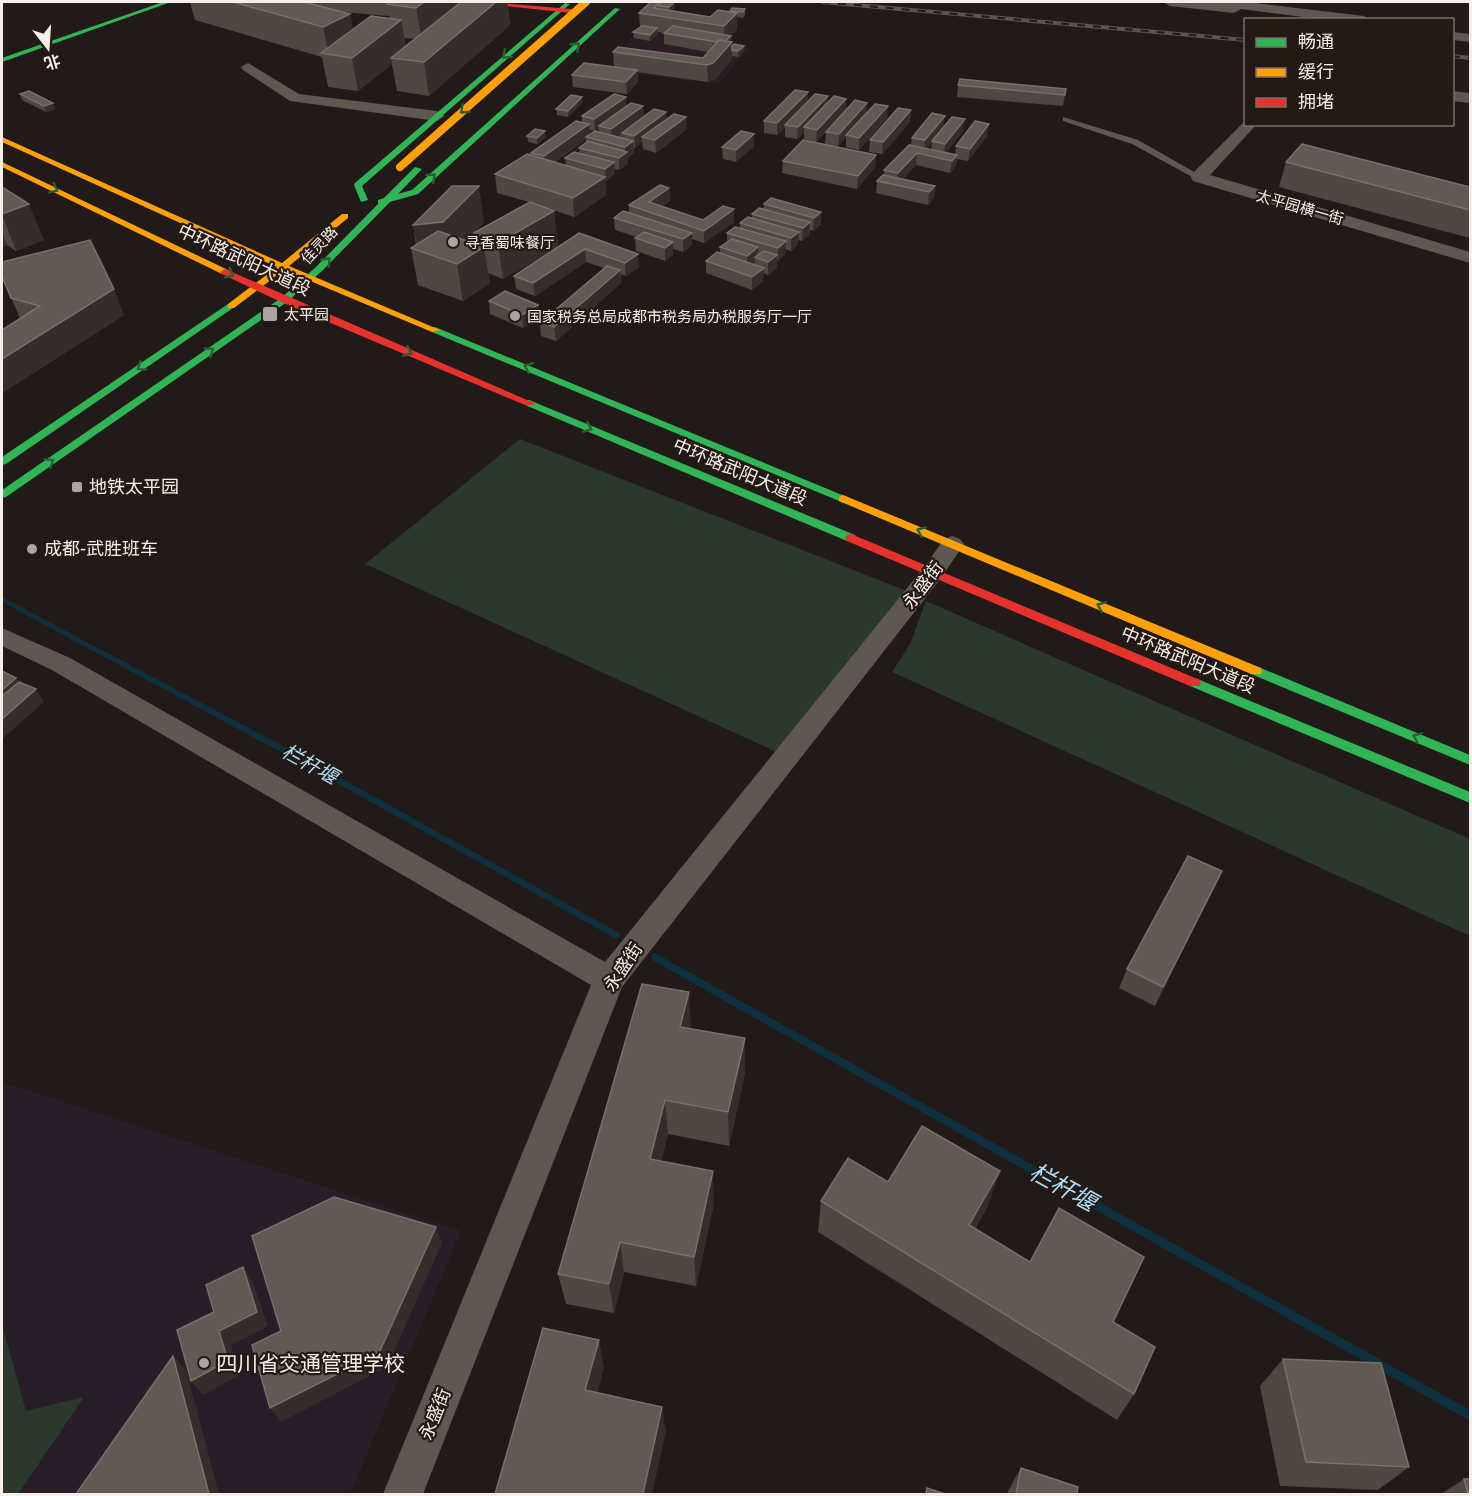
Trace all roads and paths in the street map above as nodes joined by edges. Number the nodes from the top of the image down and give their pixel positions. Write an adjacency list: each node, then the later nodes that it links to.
1 (168, 2): 15 (main road)
2 (471, 2): 8 (main road)
3 (545, 2): 8 (main road)
4 (586, 2): 26 (main road, one-way to 26, bridge)
5 (601, 2): 30 (main road, 佳灵路)
6 (1170, 2): 9 (street)
7 (1217, 2): 10 (street)
8 (563, 6): 21 (main road, one-way to 21); 30 (main road, one-way to 8)
9 (1301, 18)
10 (1348, 18)
11 (1454, 30): 12 (street)
12 (1470, 32)
13 (1454, 36): 14 (street)
14 (1470, 38)
15 (2, 60)
16 (248, 67): 21 (street)
17 (1454, 89): 18 (street)
18 (1470, 92)
19 (1454, 96): 20 (street)
20 (1470, 98)
21 (437, 116): 29 (main road)
22 (1066, 119): 27 (lane)
23 (1247, 126): 27 (street)
24 (2, 139): 32 (main road, 中环路武阳大道段)
25 (2, 164): 34 (main road, 中环路武阳大道段, one-way to 34)
26 (397, 171)
27 (1199, 177): 31 (street, 太平园横一街)
28 (379, 187): 29 (main road, 佳灵路)
29 (364, 200): 32 (main road, 佳灵路)
30 (381, 202): 33 (main road, 佳灵路, one-way to 30)
31 (1470, 258)
32 (284, 267): 33 (main road, 中环路武阳大道段); 34 (main road, 佳灵路)
33 (312, 277): 35 (main road, 佳灵路); 38 (main road, 中环路武阳大道段, one-way to 33)
34 (258, 287): 35 (main road, 中环路武阳大道段); 36 (main road, 佳灵路, one-way to 36)
35 (284, 300): 37 (main road, 佳灵路, one-way to 35); 39 (main road, 中环路武阳大道段, one-way to 39)
36 (2, 462)
37 (2, 495)
38 (952, 544): 39 (street, 永盛街); 41 (main road, 中环路武阳大道段, one-way to 38)
39 (933, 573): 42 (main road, 中环路武阳大道段); 43 (street, 永盛街)
40 (2, 636): 43 (street)
41 (1470, 760)
42 (1470, 798)
43 (609, 980): 44 (street, 永盛街)
44 (402, 1494)

